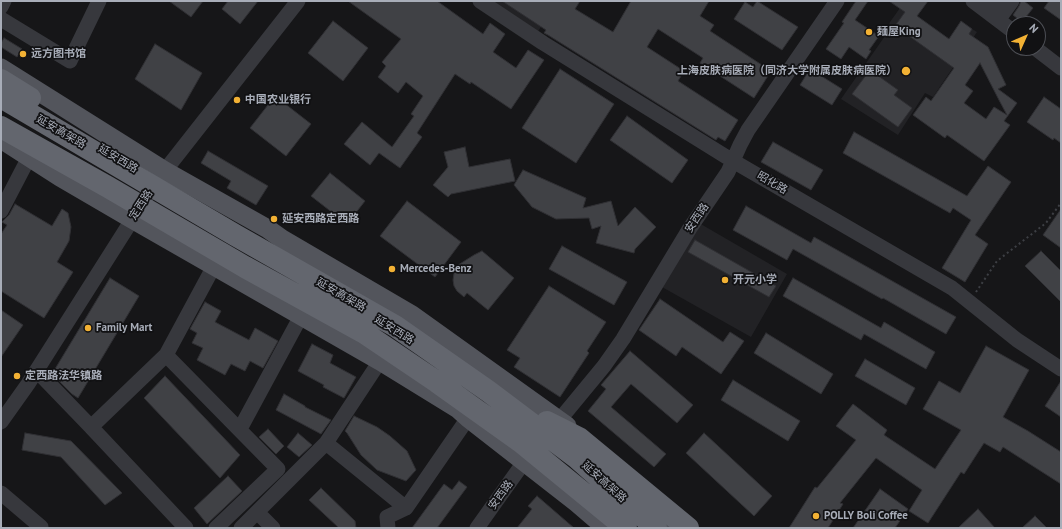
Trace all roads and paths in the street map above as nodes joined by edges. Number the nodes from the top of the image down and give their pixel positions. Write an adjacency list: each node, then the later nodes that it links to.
1 (4, 1): 8 (street)
2 (99, 1): 10 (street)
3 (298, 1): 26 (street, 定西路)
4 (480, 1): 23 (street, 昭化路)
5 (837, 1): 23 (street, 安西路)
6 (973, 1): 9 (street)
7 (1012, 1): 9 (street)
8 (1, 7)
9 (995, 11): 11 (street)
10 (1, 19)
11 (1006, 23)
12 (1045, 56): 14 (street)
13 (1, 68): 26 (main road)
14 (1061, 68)
15 (1, 80): 30 (highway)
16 (1, 89): 26 (main road, 延安西路)
17 (1, 97): 30 (highway, 延安高架路)
18 (1, 127): 21 (highway, 延安高架路)
19 (1, 132): 21 (highway)
20 (1, 139): 25 (main road)
21 (24, 141): 59 (highway, 延安高架路)
22 (1, 152): 24 (main road)
23 (733, 161): 33 (street, 昭化路); 43 (street, 安西路)
24 (25, 165): 25 (main road); 28 (street)
25 (60, 177): 29 (main road)
26 (160, 177): 29 (street, 定西路); 32 (main road); 34 (main road, 延安西路)
27 (1061, 202): 33 (path)
28 (1, 211)
29 (132, 220): 31 (main road); 39 (street, 定西路)
30 (235, 235): 40 (highway, 延安高架路)
31 (214, 266): 35 (main road); 36 (street)
32 (330, 267): 34 (main road); 43 (main road)
33 (969, 301): 38 (street, 昭化路)
34 (364, 311): 43 (main road, 延安西路)
35 (301, 316): 37 (main road); 45 (street)
36 (166, 355): 44 (street); 45 (street)
37 (380, 361): 41 (main road); 46 (street)
38 (1061, 369)
39 (36, 371): 42 (street, 定西路); 44 (street)
40 (488, 391): 60 (highway, 延安高架路); 62 (highway)
41 (468, 418): 47 (main road); 49 (street)
42 (1, 422)
43 (554, 426): 61 (main road, 延安西路); 63 (main road)
44 (91, 427): 52 (street)
45 (240, 429): 53 (street)
46 (326, 443): 49 (street); 50 (street)
47 (524, 462): 57 (street, 安西路); 58 (main road)
48 (1, 493): 51 (street)
49 (406, 508): 56 (street)
50 (257, 512): 54 (street); 55 (street)
51 (41, 527)
52 (186, 528)
53 (216, 528)
54 (241, 528)
55 (272, 528)
56 (388, 528)
57 (477, 528)
58 (606, 528)
59 (626, 528)
60 (656, 528)
61 (670, 528)
62 (688, 528)
63 (700, 528)

